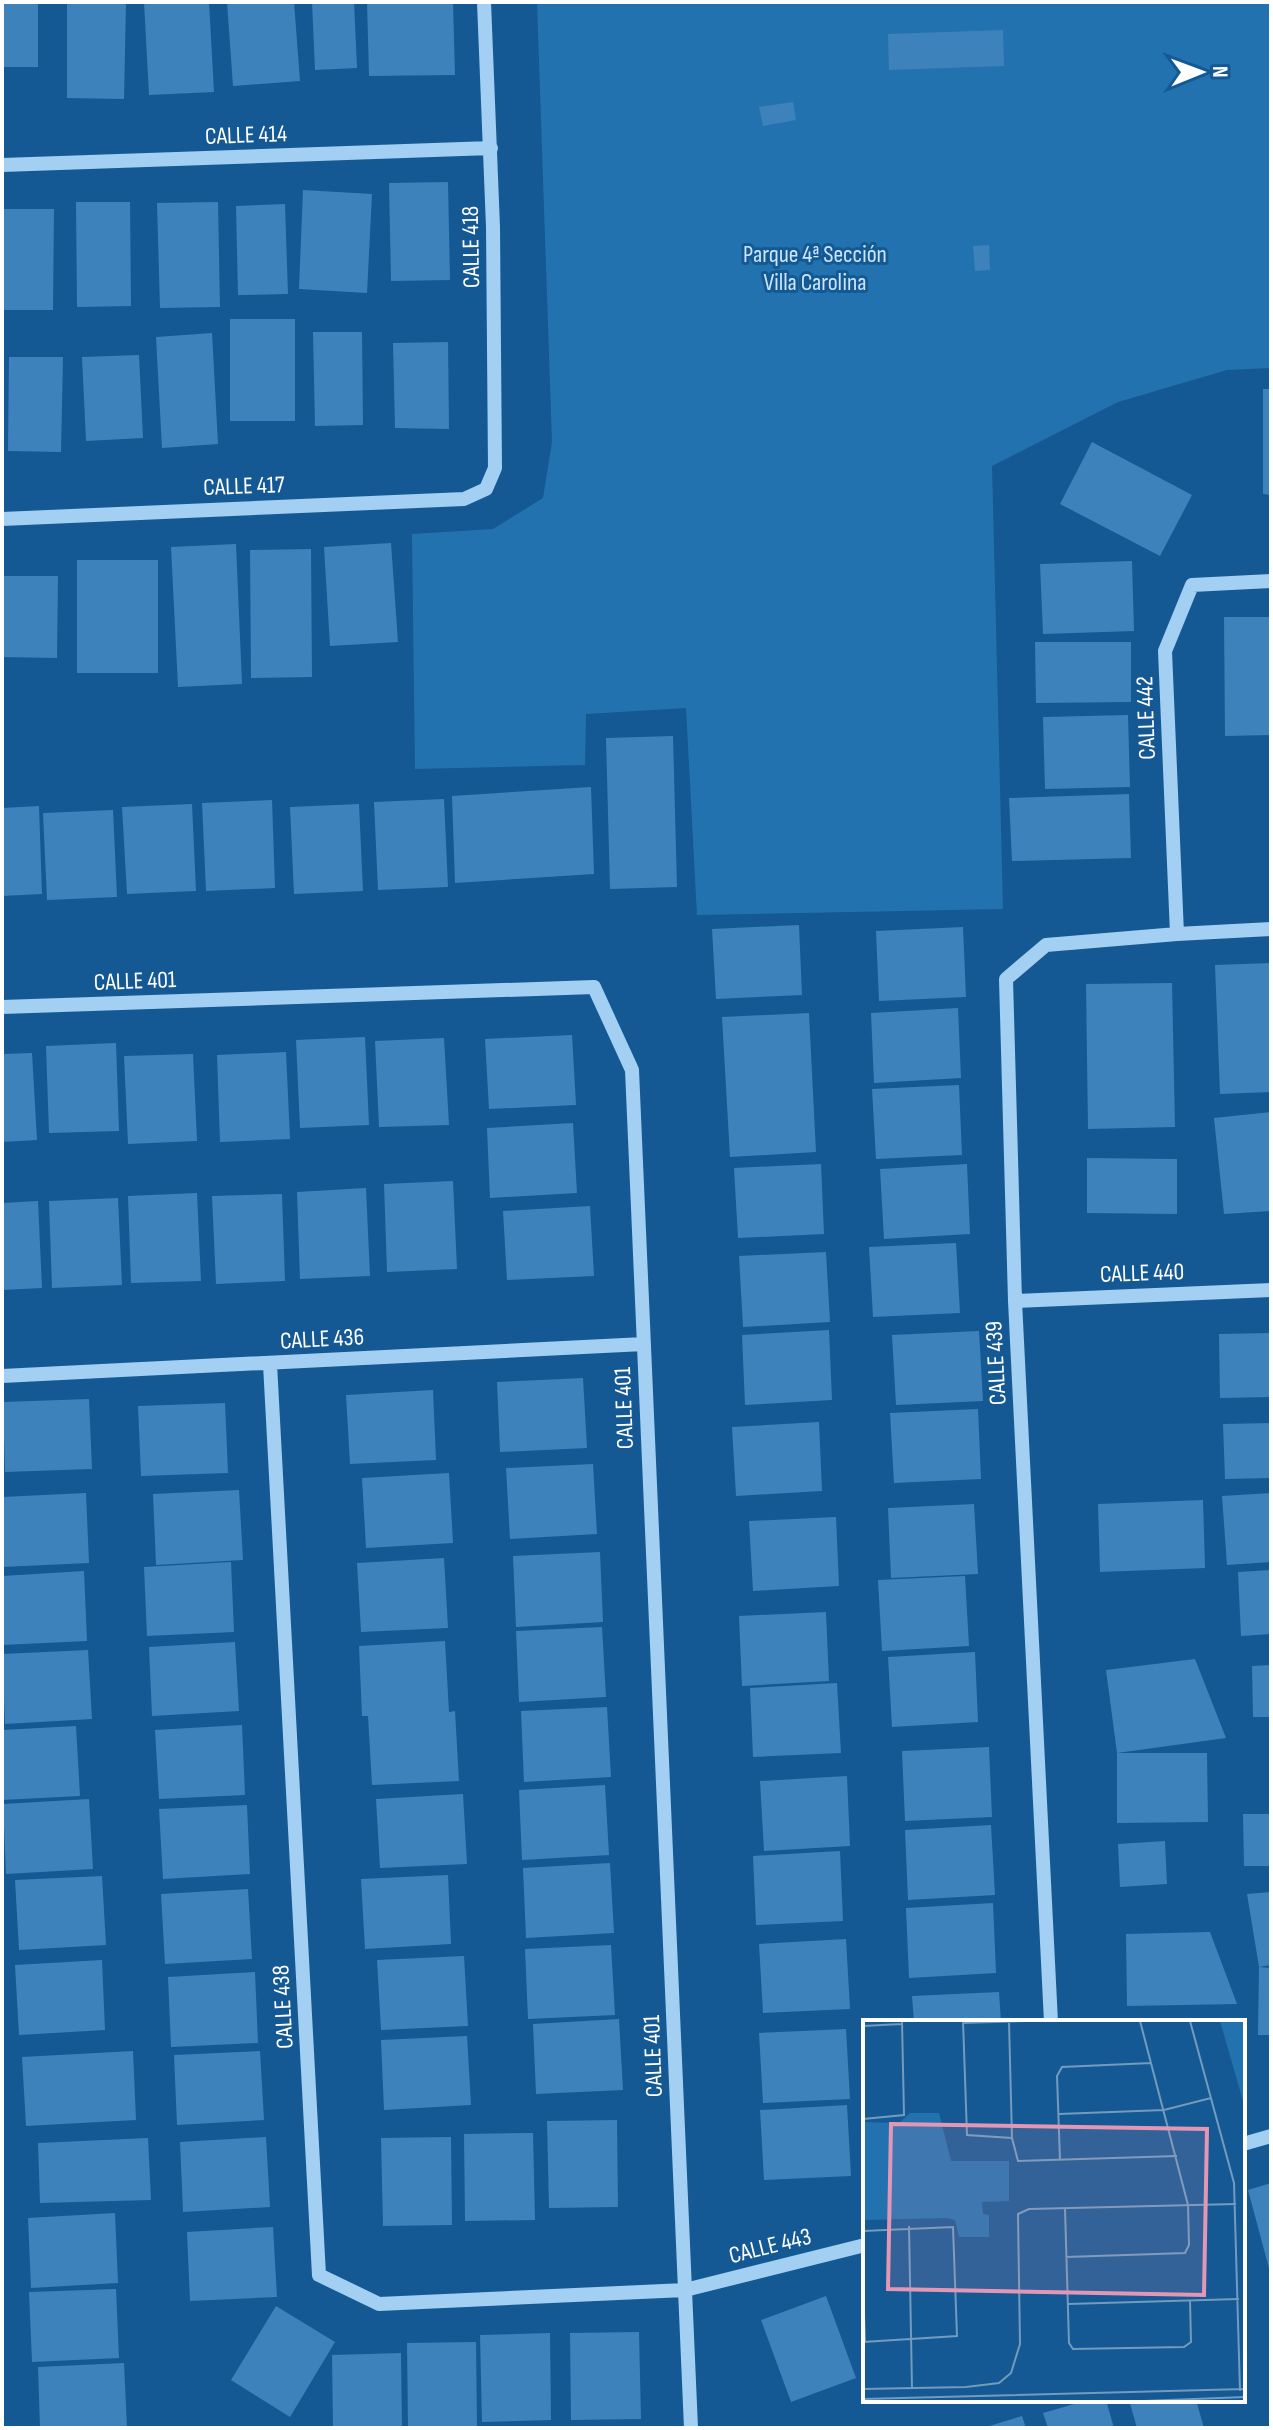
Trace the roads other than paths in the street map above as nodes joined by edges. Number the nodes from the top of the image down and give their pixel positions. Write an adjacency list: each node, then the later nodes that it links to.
1 (484, 2): 2 (street, CALLE 418)
2 (491, 148): 3 (street, CALLE 414); 4 (street, CALLE 418)
3 (2, 165)
4 (486, 489): 5 (street, CALLE 417)
5 (2, 519)
6 (1271, 581): 8 (street, CALLE 442)
7 (1271, 929): 8 (street, CALLE 439)
8 (1177, 934): 11 (street, CALLE 439)
9 (2, 1007): 12 (street, CALLE 401)
10 (1271, 1290): 11 (street, CALLE 440)
11 (1015, 1301): 15 (street, CALLE 439)
12 (644, 1344): 13 (street, CALLE 436); 19 (street, CALLE 401)
13 (270, 1364): 14 (street, CALLE 436); 19 (street, CALLE 438)
14 (2, 1376)
15 (1051, 2020)
16 (1271, 2136): 17 (street)
17 (1245, 2143)
18 (863, 2246): 19 (street, CALLE 443)
19 (685, 2290): 20 (street, CALLE 401)
20 (691, 2428)

